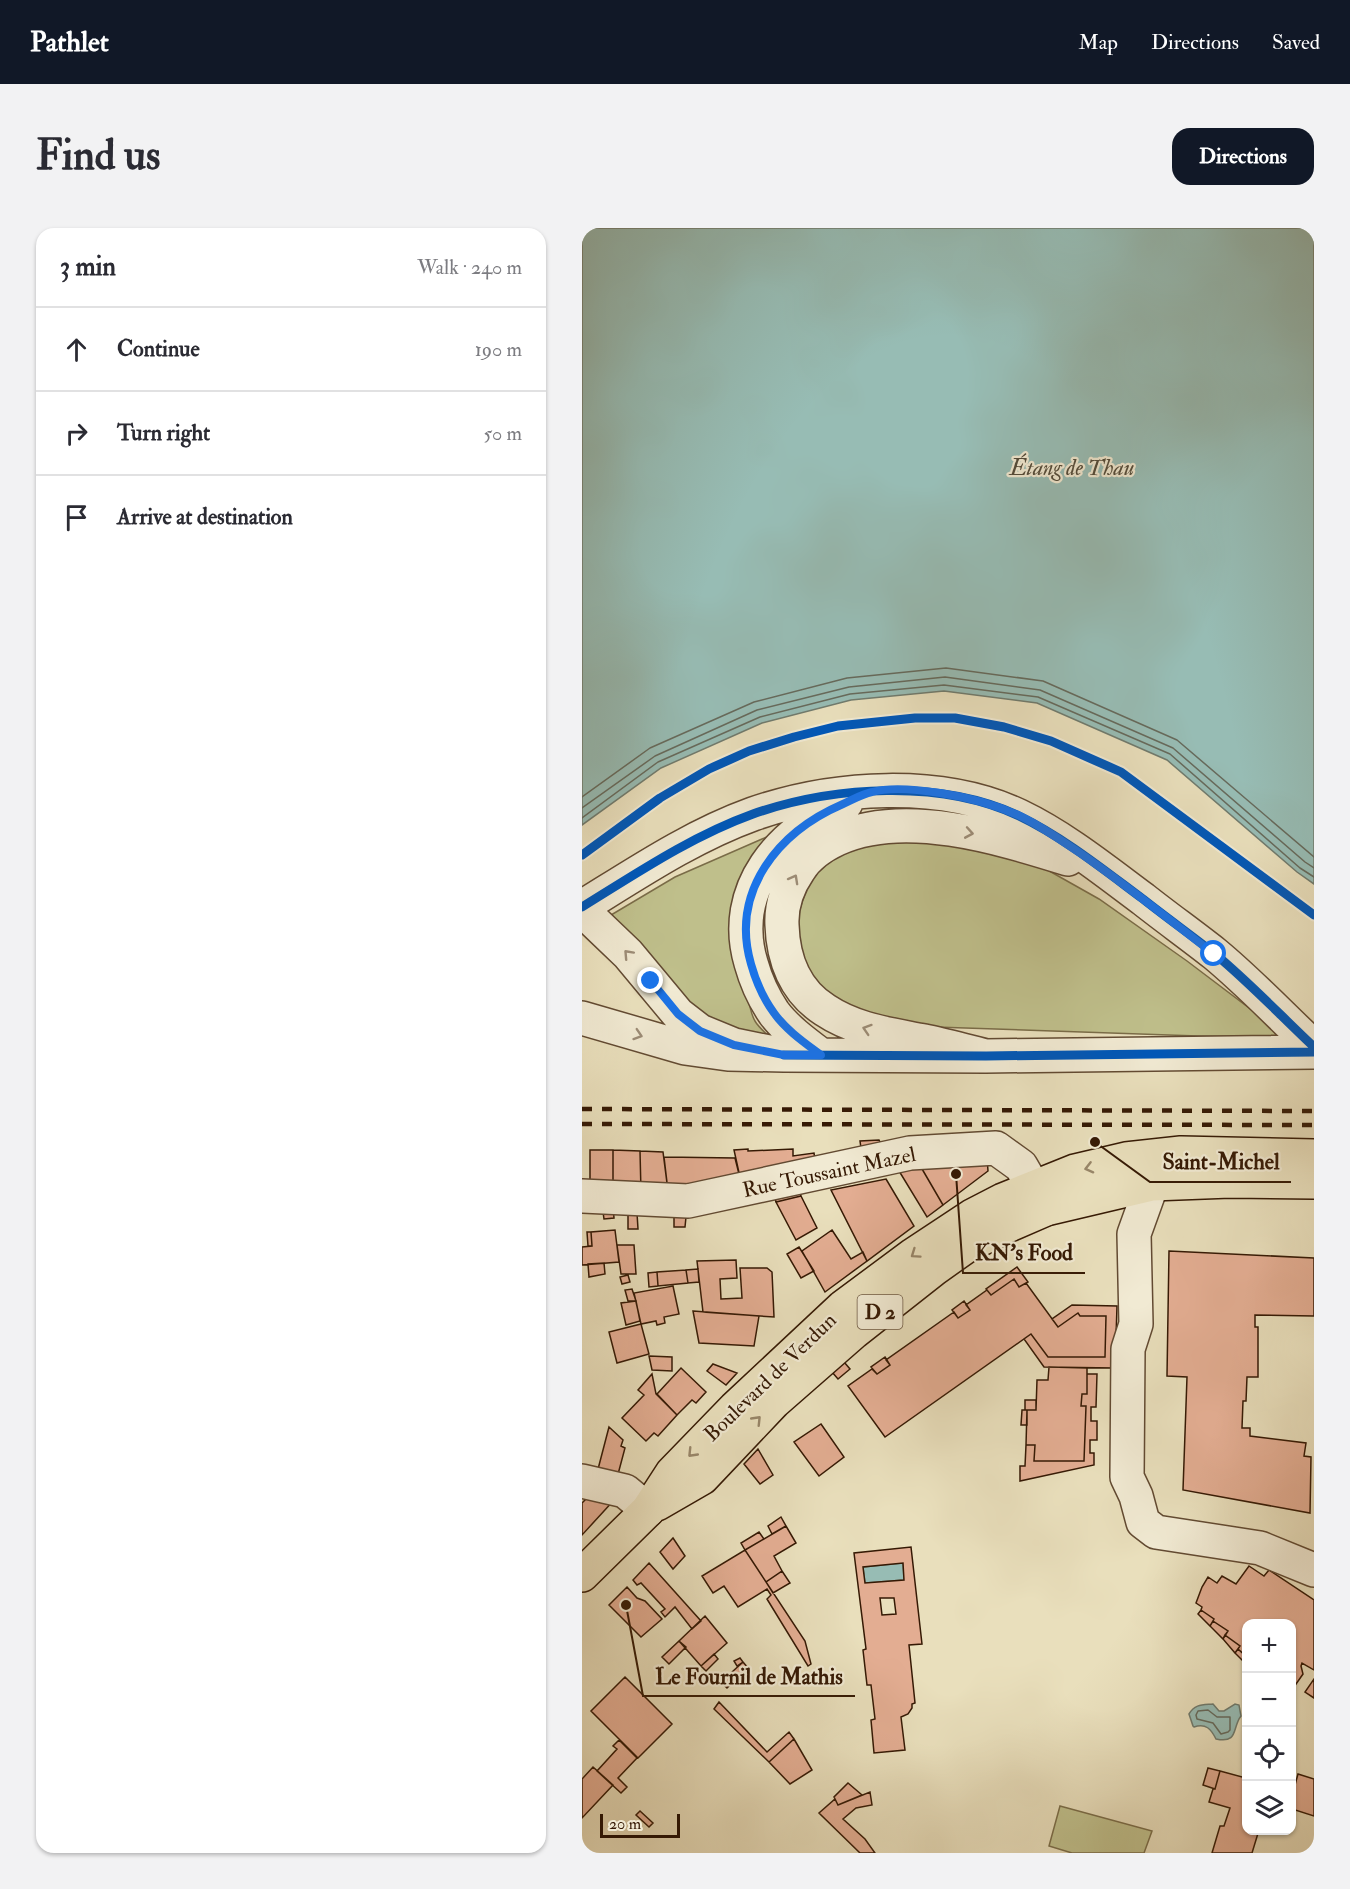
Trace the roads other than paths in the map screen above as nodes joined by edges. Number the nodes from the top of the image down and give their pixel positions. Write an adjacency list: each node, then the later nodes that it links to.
1 (872, 791): 2 (street); 3 (street); 8 (street)
2 (1105, 870): 5 (street); 9 (street, one-way to 2)
3 (582, 909): 7 (street, one-way to 3)
4 (582, 1018): 7 (street, one-way to 7)
5 (1303, 1036)
6 (1314, 1052): 9 (street)
7 (784, 1055): 8 (street)
8 (821, 1055): 9 (street)
9 (986, 1056)
10 (1181, 1153): 11 (main road, Boulevard de Verdun / D 2); 13 (street); 16 (main road, Boulevard de Verdun / D 2, one-way to 16)
11 (1314, 1156)
12 (1314, 1182): 13 (main road, Boulevard de Verdun / D 2)
13 (1152, 1184): 14 (main road, Boulevard de Verdun / D 2); 17 (street)
14 (1100, 1195): 16 (main road, Boulevard de Verdun / D 2); 17 (street)
15 (582, 1196): 16 (street, Rue Toussaint Mazel)
16 (1040, 1198): 19 (main road, Boulevard de Verdun / D 2)
17 (1134, 1234): 20 (street)
18 (582, 1481): 19 (street)
19 (648, 1510): 21 (main road, Boulevard de Verdun / D 2)
20 (1314, 1570)
21 (582, 1575)

